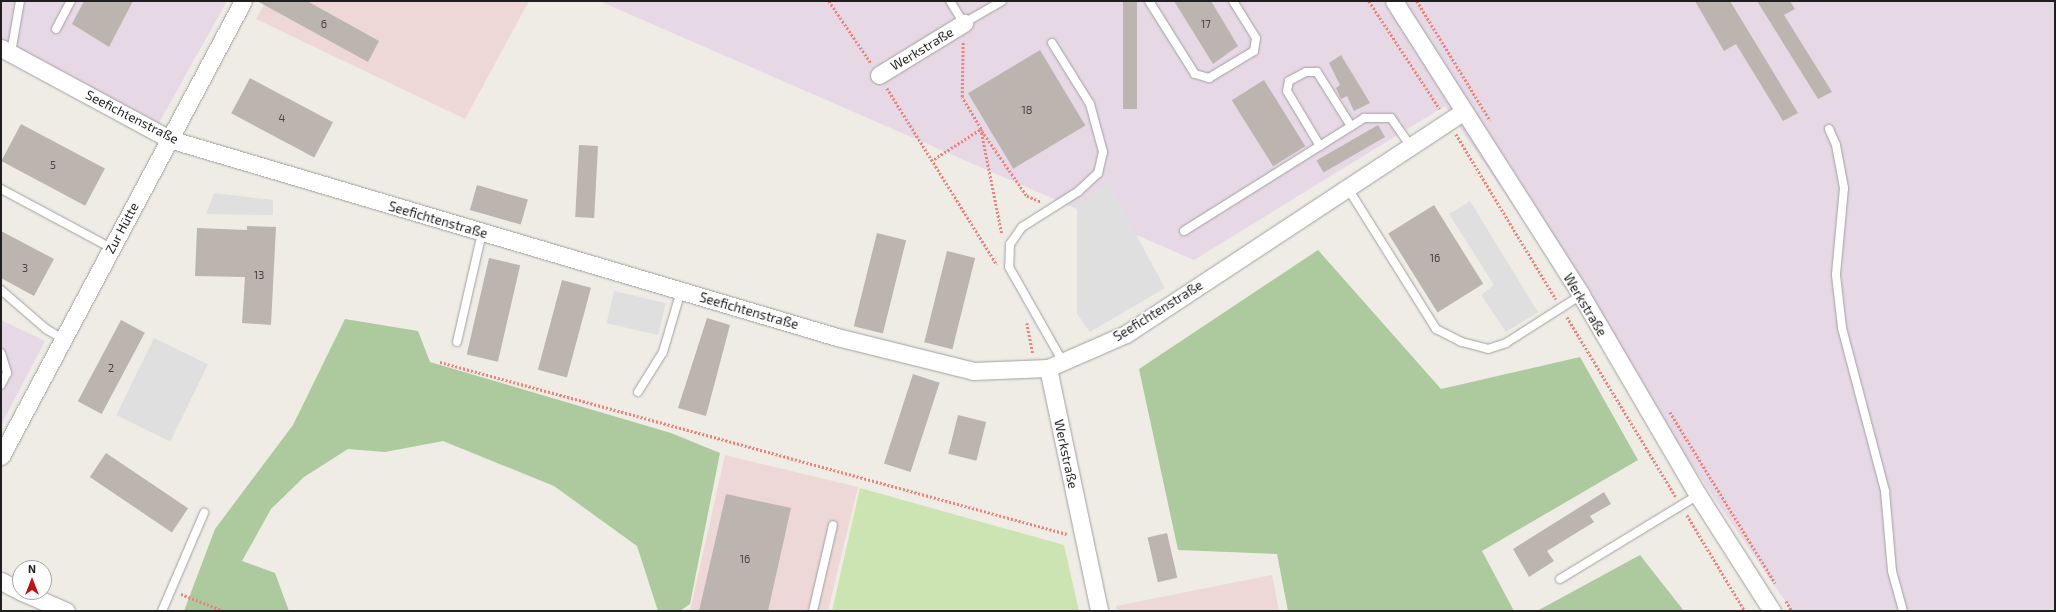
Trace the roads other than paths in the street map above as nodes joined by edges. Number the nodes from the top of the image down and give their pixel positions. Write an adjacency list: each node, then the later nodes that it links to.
1 (20, 1): 12 (lane)
2 (71, 1): 10 (lane)
3 (950, 1): 9 (lane)
4 (1002, 1): 9 (lane)
5 (1149, 1): 6 (lane)
6 (1233, 1)
7 (1394, 1): 14 (street, Werkstraße)
8 (239, 2): 17 (street, Zur Hütte)
9 (960, 25): 13 (street, Werkstraße)
10 (56, 29)
11 (1052, 43): 31 (lane)
12 (6, 50): 17 (street, Seefichtenstraße)
13 (879, 75)
14 (1463, 112): 18 (street, Seefichtenstraße); 27 (street, Werkstraße)
15 (1351, 126): 18 (lane); 19 (lane); 19 (lane)
16 (1828, 129): 47 (lane)
17 (169, 139): 23 (street, Seefichtenstraße); 24 (street, Zur Hütte)
18 (1410, 144): 20 (street, Seefichtenstraße)
19 (1320, 146): 22 (lane)
20 (1347, 187): 27 (lane); 31 (street, Seefichtenstraße)
21 (1, 190): 24 (lane)
22 (1184, 231)
23 (482, 233): 26 (street, Seefichtenstraße); 29 (lane)
24 (111, 248): 28 (street, Zur Hütte)
25 (1, 290): 28 (lane)
26 (681, 291): 31 (street, Seefichtenstraße); 33 (lane)
27 (1581, 295): 35 (street, Werkstraße)
28 (63, 339): 34 (street, Zur Hütte)
29 (457, 342)
30 (1, 353): 32 (lane)
31 (1049, 367): 45 (street, Werkstraße)
32 (1, 385)
33 (638, 392)
34 (1, 456)
35 (1698, 495): 38 (lane); 46 (street, Werkstraße)
36 (204, 513): 43 (lane)
37 (833, 525): 44 (lane)
38 (1560, 579)
39 (1, 581): 40 (street)
40 (12, 587)
41 (40, 600): 42 (street)
42 (66, 611)
43 (162, 611)
44 (813, 611)
45 (1099, 611)
46 (1772, 611)
47 (1903, 611)

